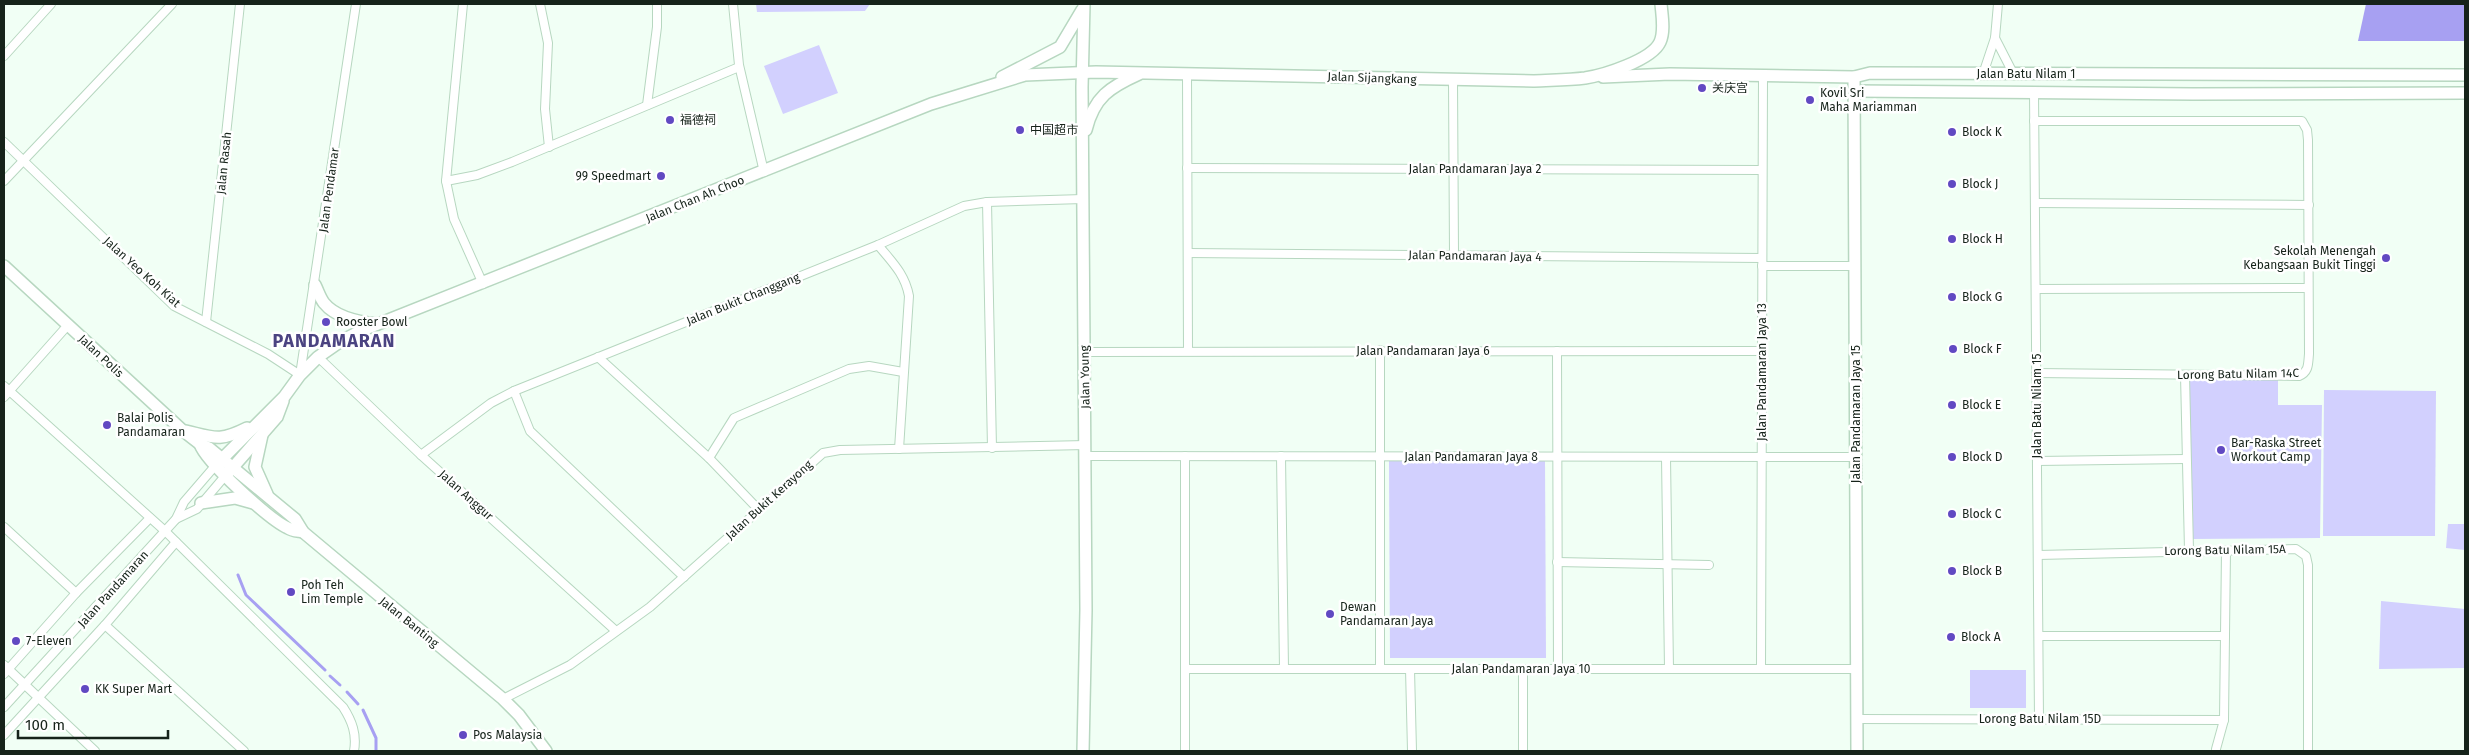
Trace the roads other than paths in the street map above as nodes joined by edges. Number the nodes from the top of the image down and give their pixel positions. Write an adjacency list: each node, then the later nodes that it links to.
1 (51, 4): 13 (street)
2 (172, 4): 36 (street)
3 (240, 4): 57 (street, Jalan Rasah)
4 (356, 4): 54 (street, Jalan Pendamar)
5 (463, 4): 42 (street)
6 (540, 4): 35 (street)
7 (657, 4): 31 (street)
8 (733, 4): 14 (street)
9 (1661, 4): 23 (main road, Jalan Sijangkang)
10 (1998, 4): 12 (street)
11 (1084, 5): 15 (main road, Jalan Young); 26 (main road)
12 (1995, 38): 18 (street); 20 (street)
13 (4, 56)
14 (740, 67): 31 (street); 40 (street)
15 (1082, 72): 16 (main road, Jalan Sijangkang); 26 (main road, Jalan Chan Ah Choo); 33 (main road, Jalan Young)
16 (1140, 73): 17 (main road, Jalan Sijangkang); 33 (main road)
17 (1186, 74): 25 (main road, Jalan Sijangkang); 37 (street)
18 (1983, 74): 20 (main road, Jalan Batu Nilam 1); 24 (main road, Jalan Batu Nilam 1)
19 (1763, 75): 23 (main road, Jalan Batu Nilam 1); 24 (main road, Jalan Batu Nilam 1); 39 (street, Jalan Pandamaran Jaya 13)
20 (2014, 75): 21 (main road, Jalan Batu Nilam 1)
21 (2192, 75): 22 (main road, Jalan Batu Nilam 1); 30 (main road)
22 (2465, 75)
23 (1588, 77): 25 (main road, Jalan Sijangkang)
24 (1854, 77): 27 (main road, Jalan Pandamaran Jaya 15)
25 (1453, 80): 38 (street)
26 (972, 91): 40 (main road, Jalan Chan Ah Choo)
27 (1854, 91): 28 (main road, Jalan Batu Nilam 1); 52 (main road, Jalan Pandamaran Jaya 15)
28 (2034, 92): 30 (main road, Jalan Batu Nilam 1); 32 (street, Jalan Batu Nilam 15)
29 (2465, 92): 30 (main road, Jalan Batu Nilam 1)
30 (2193, 94)
31 (647, 106): 35 (street)
32 (2034, 120): 45 (street, Jalan Batu Nilam 15); 46 (street, Lorong Batu Nilam 14C)
33 (1083, 141): 43 (main road, Jalan Young)
34 (4, 142): 36 (street, Jalan Yeo Koh Kiat)
35 (548, 147): 42 (street)
36 (23, 160): 41 (street); 57 (street, Jalan Yeo Koh Kiat)
37 (1187, 168): 38 (street, Jalan Pandamaran Jaya 2); 48 (street)
38 (1454, 169): 39 (street, Jalan Pandamaran Jaya 2); 49 (street)
39 (1762, 170): 50 (street, Jalan Pandamaran Jaya 13)
40 (764, 172): 53 (main road, Jalan Chan Ah Choo)
41 (4, 181)
42 (446, 181): 53 (street)
43 (1084, 199): 44 (street, Jalan Bukit Changgang); 64 (main road, Jalan Young)
44 (987, 202): 47 (street, Jalan Bukit Changgang); 77 (street)
45 (2035, 203): 46 (street); 56 (street, Jalan Batu Nilam 15)
46 (2309, 205): 55 (street, Lorong Batu Nilam 14C)
47 (878, 245): 66 (street, Jalan Bukit Changgang); 67 (street)
48 (1188, 253): 49 (street, Jalan Pandamaran Jaya 4); 60 (street)
49 (1454, 255): 50 (street, Jalan Pandamaran Jaya 4)
50 (1762, 262): 52 (street, Jalan Pandamaran Jaya 4); 63 (street, Jalan Pandamaran Jaya 13)
51 (4, 266): 59 (main road, Jalan Polis)
52 (1855, 266): 87 (main road, Jalan Pandamaran Jaya 15)
53 (482, 284): 58 (main road, Jalan Chan Ah Choo)
54 (315, 285): 58 (main road); 69 (street, Jalan Pendamar)
55 (2308, 288): 56 (street); 70 (street, Lorong Batu Nilam 14C)
56 (2036, 289): 68 (street, Jalan Batu Nilam 15)
57 (206, 322): 69 (street, Jalan Yeo Koh Kiat)
58 (380, 324): 65 (main road, Jalan Chan Ah Choo)
59 (68, 325): 71 (street); 75 (main road, Jalan Polis)
60 (1188, 350): 61 (street, Jalan Pandamaran Jaya 6); 64 (street, Jalan Pandamaran Jaya 6)
61 (1380, 350): 62 (street, Jalan Pandamaran Jaya 6); 83 (street)
62 (1557, 351): 63 (street, Jalan Pandamaran Jaya 6); 84 (street)
63 (1762, 351): 86 (street, Jalan Pandamaran Jaya 13)
64 (1085, 352): 79 (main road, Jalan Young)
65 (318, 357): 69 (main road); 80 (street, Jalan Anggur)
66 (598, 357): 72 (street, Jalan Bukit Changgang); 88 (street)
67 (903, 372): 78 (street); 88 (street)
68 (2036, 373): 70 (street, Lorong Batu Nilam 14C); 90 (street, Jalan Batu Nilam 15)
69 (300, 375): 73 (main road)
70 (2185, 375): 89 (street)
71 (5, 391): 97 (street)
72 (514, 391): 80 (street, Jalan Bukit Changgang); 109 (street)
73 (284, 397): 74 (main road); 76 (main road)
74 (255, 424): 75 (main road); 91 (main road)
75 (182, 430): 91 (main road, Jalan Polis)
76 (263, 434): 92 (main road); 93 (main road)
77 (992, 448): 78 (street, Jalan Bukit Kerayong); 79 (street, Jalan Bukit Kerayong)
78 (899, 450): 96 (street, Jalan Bukit Kerayong)
79 (1086, 450): 81 (street, Jalan Pandamaran Jaya 8); 138 (main road, Jalan Young)
80 (421, 455): 112 (street, Jalan Anggur)
81 (1185, 456): 82 (street, Jalan Pandamaran Jaya 8); 116 (street)
82 (1281, 456): 83 (street, Jalan Pandamaran Jaya 8); 117 (street)
83 (1380, 457): 84 (street, Jalan Pandamaran Jaya 8); 118 (street)
84 (1557, 457): 85 (street, Jalan Pandamaran Jaya 8); 106 (street)
85 (1666, 457): 86 (street, Jalan Pandamaran Jaya 8); 107 (street)
86 (1761, 457): 87 (street, Jalan Pandamaran Jaya 8); 123 (street, Jalan Pandamaran Jaya 13)
87 (1856, 457): 124 (main road, Jalan Pandamaran Jaya 15)
88 (709, 458): 96 (street)
89 (2186, 459): 90 (street); 103 (street)
90 (2037, 461): 105 (street, Jalan Batu Nilam 15)
91 (218, 462): 92 (main road, Jalan Banting); 98 (street, Jalan Pandamaran)
92 (229, 472): 93 (main road, Jalan Banting); 94 (street); 95 (main road)
93 (268, 497): 101 (main road, Jalan Banting)
94 (201, 503): 95 (main road); 98 (street)
95 (257, 504): 101 (main road)
96 (759, 510): 109 (street, Jalan Bukit Kerayong)
97 (150, 518): 100 (street); 110 (street)
98 (176, 519): 100 (street, Jalan Pandamaran)
99 (4, 527): 110 (street)
100 (165, 531): 102 (street); 125 (street, Jalan Pandamaran)
101 (303, 532): 127 (main road, Jalan Banting)
102 (176, 542): 111 (street); 136 (street)
103 (2189, 550): 104 (street, Lorong Batu Nilam 15A); 105 (street, Lorong Batu Nilam 15A)
104 (2226, 550): 114 (street); 143 (street, Lorong Batu Nilam 15A)
105 (2038, 555): 113 (street, Jalan Batu Nilam 15)
106 (1558, 562): 107 (street); 121 (street)
107 (1668, 564): 108 (street); 122 (street)
108 (1709, 565)
109 (684, 578): 112 (street, Jalan Bukit Kerayong)
110 (76, 593): 115 (street)
111 (106, 624): 126 (street); 135 (street)
112 (616, 630): 127 (street, Jalan Bukit Kerayong)
113 (2038, 636): 114 (street); 130 (street, Jalan Batu Nilam 15)
114 (2225, 636): 131 (street)
115 (5, 669): 125 (street)
116 (1185, 669): 117 (street, Jalan Pandamaran Jaya 10); 139 (street)
117 (1284, 669): 118 (street, Jalan Pandamaran Jaya 10)
118 (1380, 669): 119 (street, Jalan Pandamaran Jaya 10)
119 (1410, 669): 120 (street, Jalan Pandamaran Jaya 10); 140 (street)
120 (1522, 669): 121 (street, Jalan Pandamaran Jaya 10); 141 (street)
121 (1558, 669): 122 (street, Jalan Pandamaran Jaya 10)
122 (1669, 669): 123 (street, Jalan Pandamaran Jaya 10)
123 (1760, 669): 124 (street, Jalan Pandamaran Jaya 10)
124 (1857, 669): 129 (main road, Jalan Pandamaran Jaya 15)
125 (24, 686): 126 (street); 128 (street, Jalan Pandamaran)
126 (37, 698): 132 (street); 134 (street)
127 (503, 699): 137 (main road, Jalan Banting)
128 (4, 707)
129 (1856, 719): 130 (street, Lorong Batu Nilam 15D); 142 (main road, Jalan Pandamaran Jaya 15)
130 (2039, 719): 131 (street, Lorong Batu Nilam 15D)
131 (2224, 720): 133 (street)
132 (4, 735)
133 (2216, 748)
134 (95, 751)
135 (244, 751)
136 (354, 751)
137 (546, 751)
138 (1083, 751)
139 (1184, 751)
140 (1412, 751)
141 (1523, 751)
142 (1857, 751)
143 (2308, 751)

